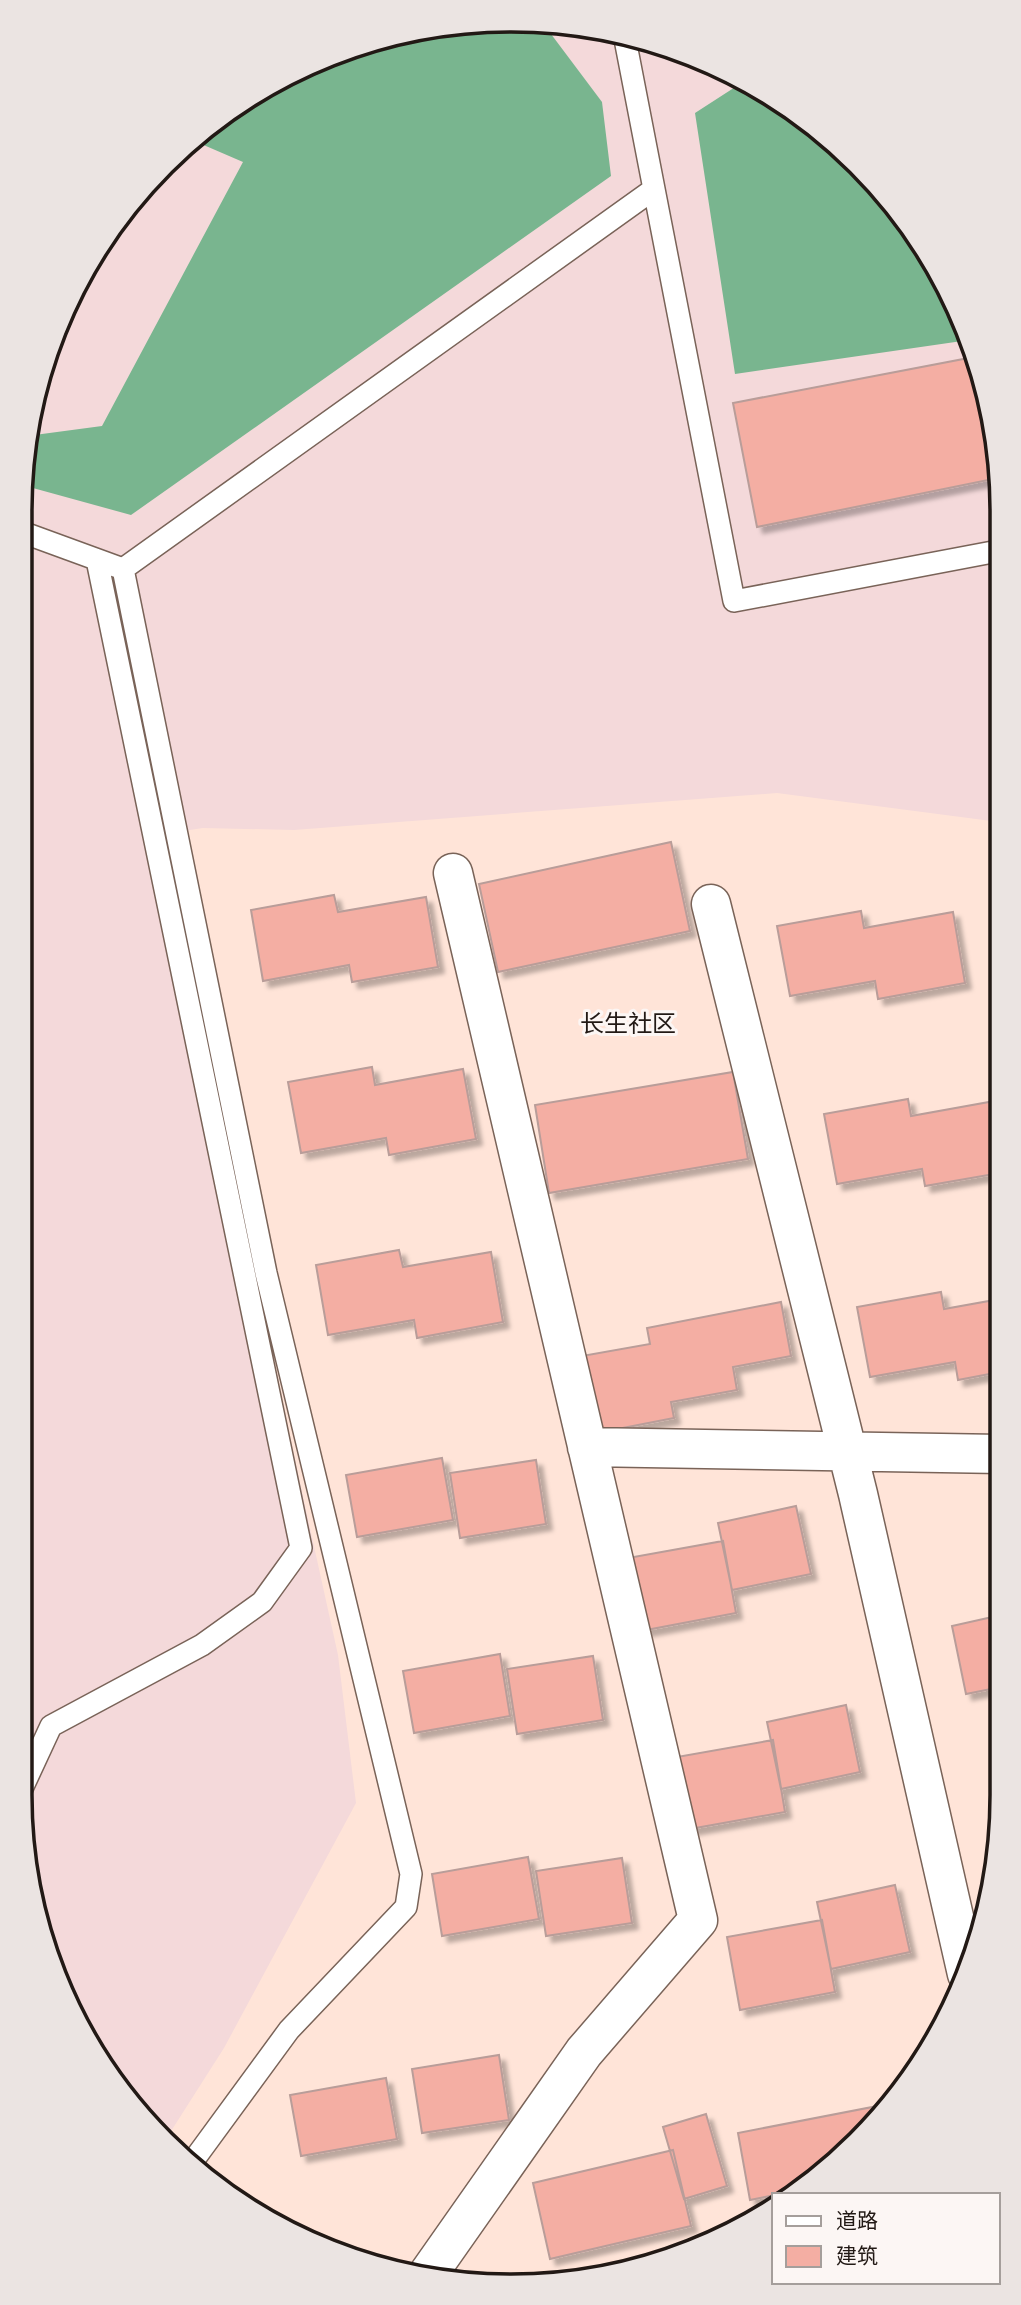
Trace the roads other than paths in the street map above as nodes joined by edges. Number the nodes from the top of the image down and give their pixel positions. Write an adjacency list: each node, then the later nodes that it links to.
1 (626, 46): 2 (lane)
2 (654, 189): 4 (lane); 6 (lane)
3 (32, 536): 5 (lane)
4 (990, 553)
5 (97, 560): 6 (lane); 12 (lane)
6 (123, 569): 14 (lane)
7 (453, 873): 9 (street)
8 (711, 904): 10 (street)
9 (587, 1447): 10 (street); 15 (street)
10 (848, 1453): 11 (street); 13 (street)
11 (990, 1454)
12 (32, 1767)
13 (962, 1953)
14 (197, 2156)
15 (433, 2267)

